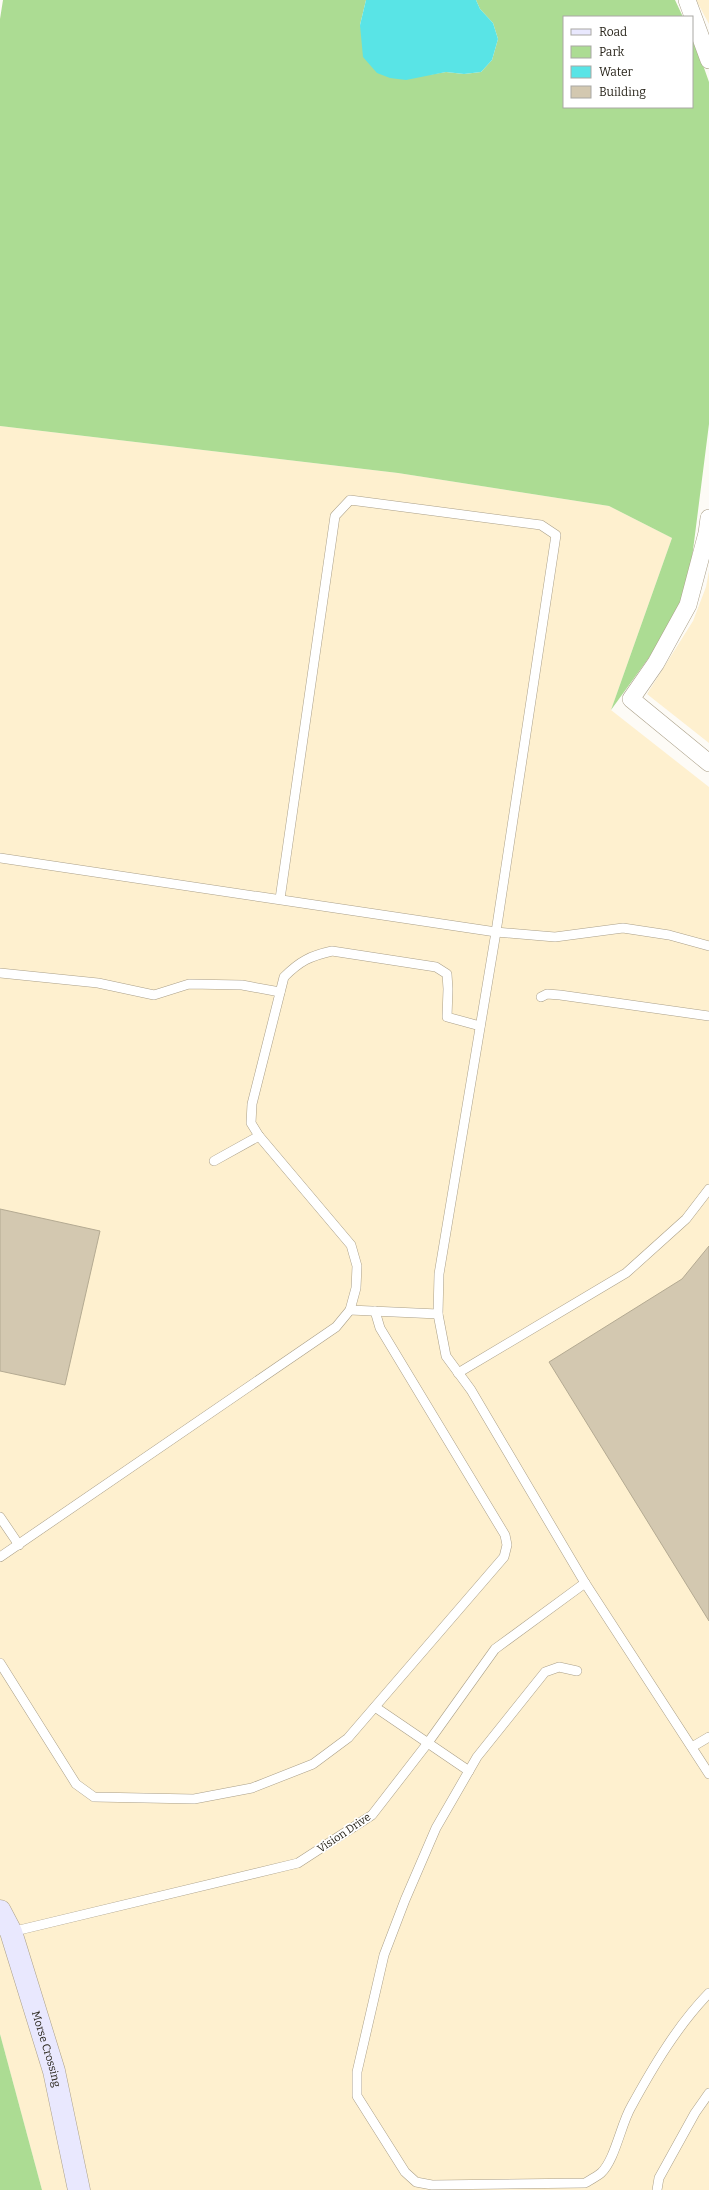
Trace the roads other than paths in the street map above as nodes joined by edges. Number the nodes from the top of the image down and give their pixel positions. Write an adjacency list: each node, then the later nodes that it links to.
1 (687, 0): 2 (street)
2 (693, 16)
3 (693, 16): 4 (street)
4 (709, 60)
5 (709, 518): 6 (street)
6 (709, 763)
7 (0, 858): 8 (lane)
8 (280, 899): 9 (lane); 9 (lane)
9 (496, 932): 10 (lane); 15 (lane)
10 (709, 946)
11 (0, 973): 12 (lane)
12 (280, 992): 15 (lane); 16 (lane)
13 (541, 997): 14 (lane)
14 (709, 1016)
15 (480, 1026): 21 (lane)
16 (259, 1136): 17 (lane); 19 (lane)
17 (214, 1161)
18 (709, 1189): 22 (lane)
19 (350, 1310): 20 (lane); 24 (lane)
20 (375, 1311): 21 (lane); 29 (lane)
21 (438, 1314): 22 (lane)
22 (458, 1373): 26 (lane)
23 (0, 1517): 24 (lane)
24 (19, 1544): 25 (lane)
25 (0, 1557)
26 (585, 1583): 31 (lane, Vision Drive); 32 (lane)
27 (0, 1663): 29 (lane)
28 (577, 1671): 33 (lane)
29 (375, 1706): 31 (lane)
30 (709, 1737): 32 (lane)
31 (428, 1744): 33 (lane); 36 (lane, Vision Drive)
32 (692, 1747): 34 (lane)
33 (469, 1771): 37 (lane)
34 (709, 1774)
35 (0, 1911): 36 (main road, Morse Crossing)
36 (5, 1933): 39 (main road, Morse Crossing)
37 (709, 1994)
38 (709, 2093): 40 (lane)
39 (79, 2190)
40 (657, 2190)

